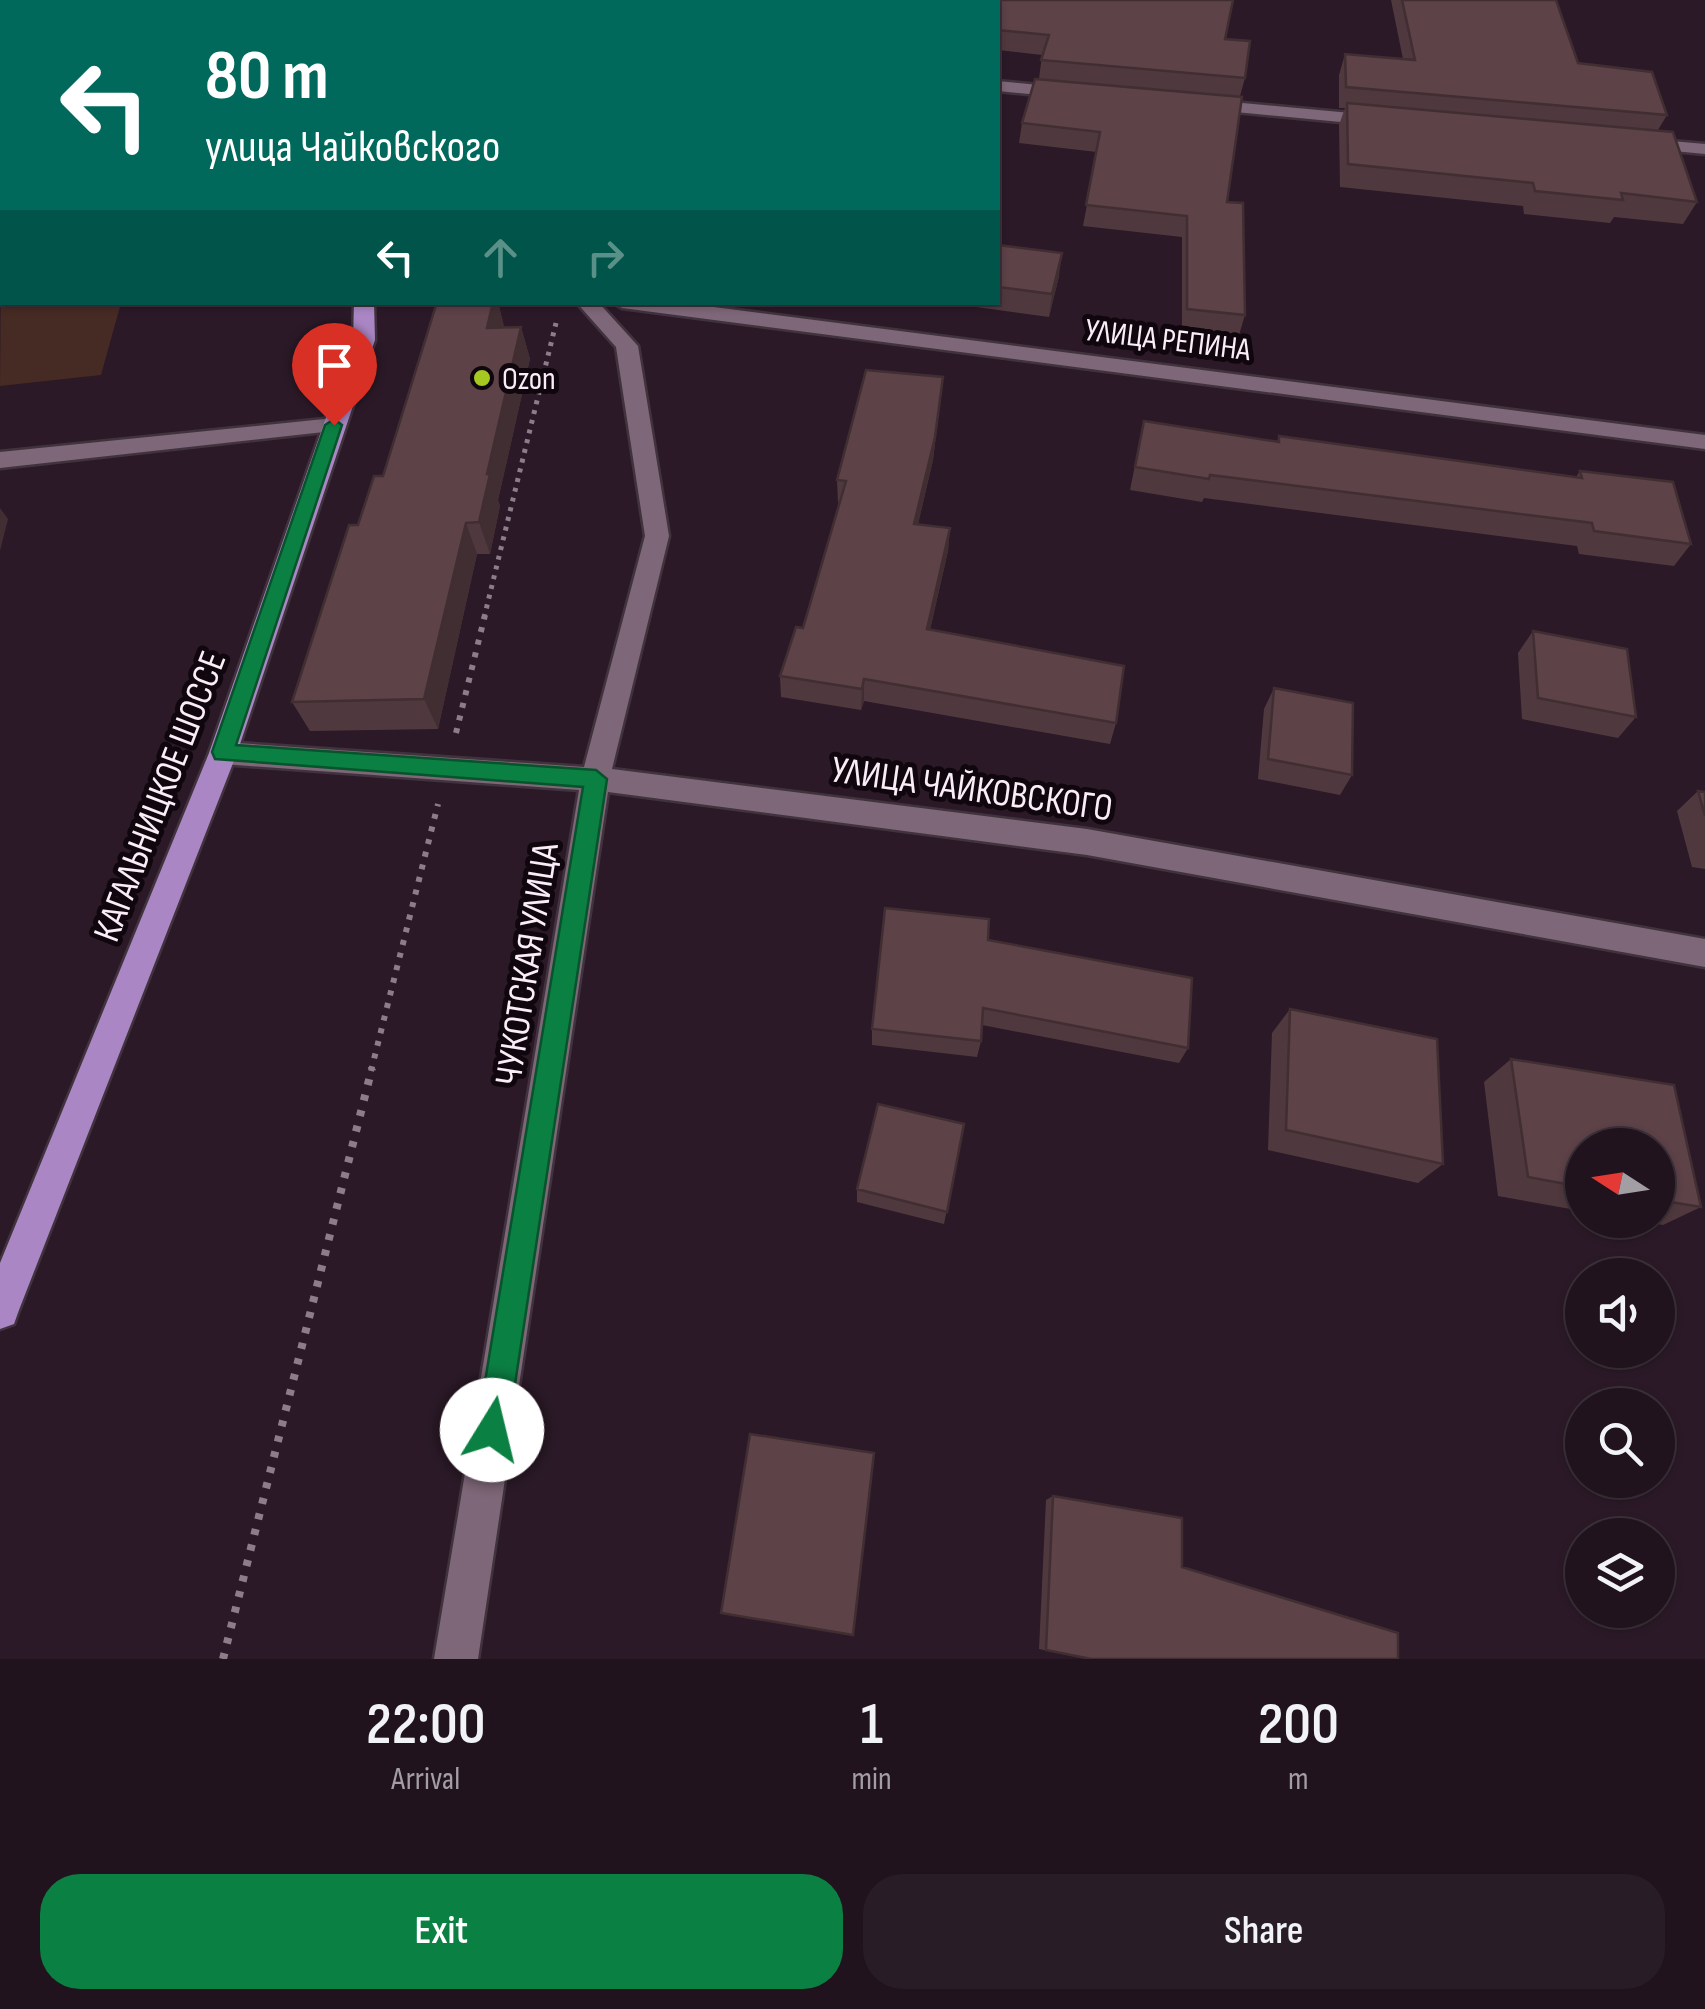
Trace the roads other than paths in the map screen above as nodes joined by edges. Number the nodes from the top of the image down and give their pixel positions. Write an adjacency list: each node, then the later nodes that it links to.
1 (1000, 86): 2 (street)
2 (1096, 95)
3 (1174, 102): 4 (street)
4 (1410, 123)
5 (1626, 142): 6 (street)
6 (1705, 149)
7 (364, 305): 10 (main road, КАГАЛЬНИЦКОЕ ШОССЕ)
8 (589, 305): 14 (street, ЧУКОТСКАЯ УЛИЦА)
9 (645, 305): 11 (street, УЛИЦА РЕПИНА)
10 (334, 425): 12 (street); 13 (main road, КАГАЛЬНИЦКОЕ ШОССЕ)
11 (1705, 442)
12 (0, 460)
13 (222, 752): 14 (street, УЛИЦА ЧАЙКОВСКОГО); 16 (main road, КАГАЛЬНИЦКОЕ ШОССЕ)
14 (596, 779): 15 (street, УЛИЦА ЧАЙКОВСКОГО); 17 (street, ЧУКОТСКАЯ УЛИЦА)
15 (1705, 953)
16 (0, 1310)
17 (456, 1659)

